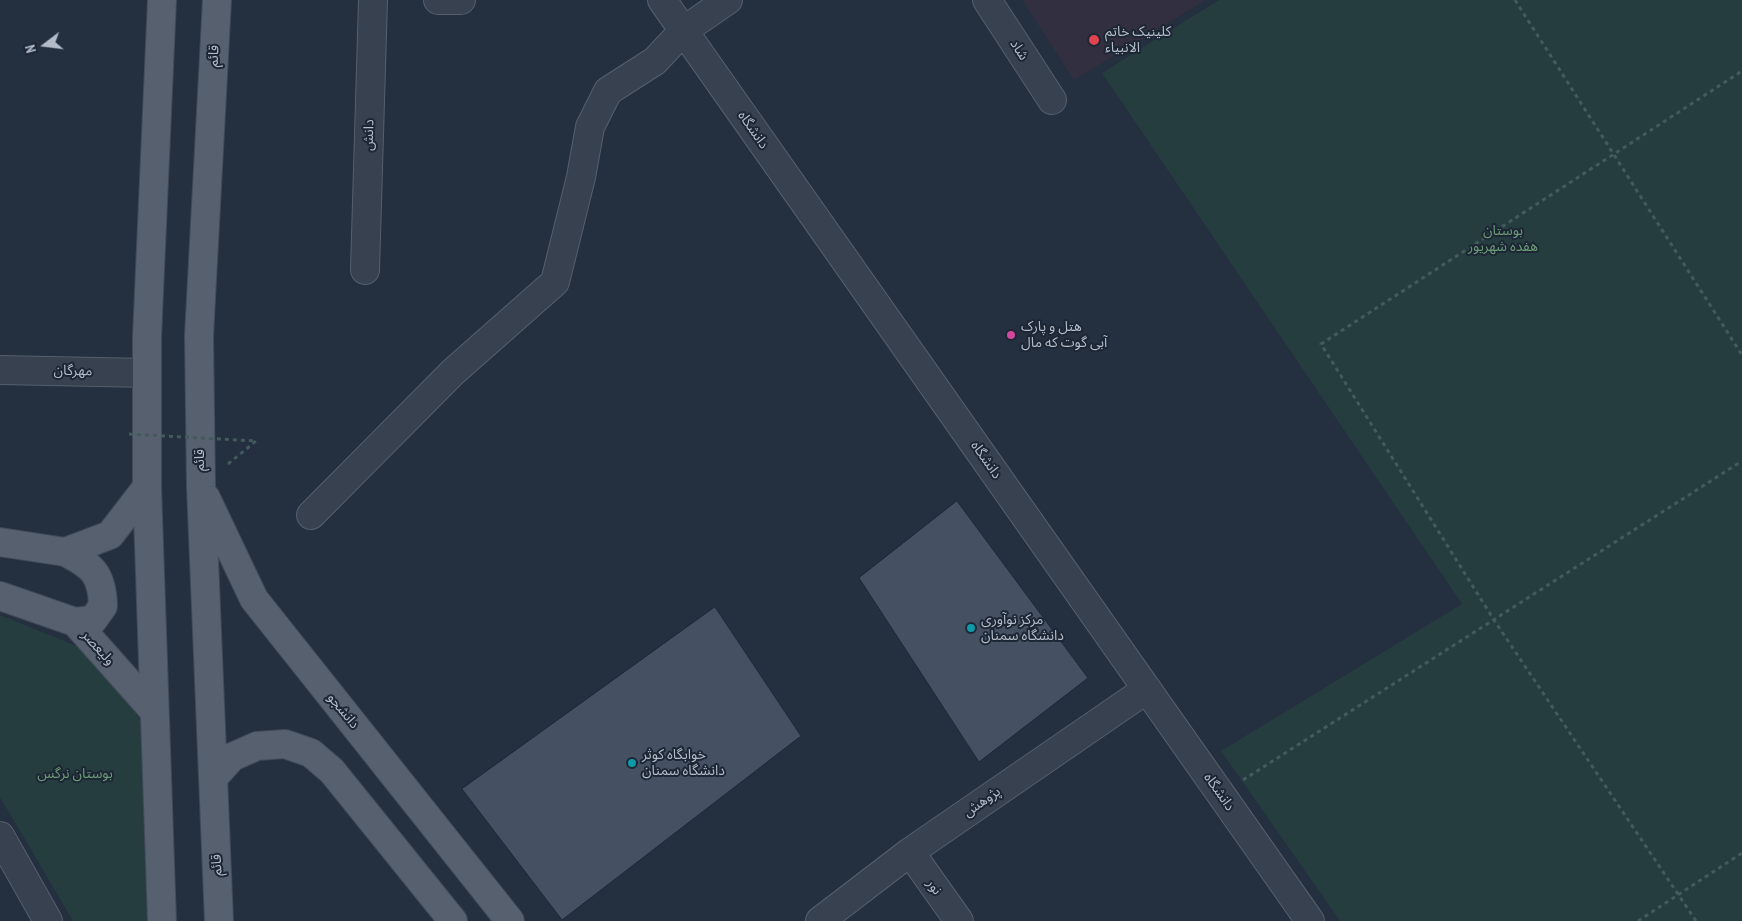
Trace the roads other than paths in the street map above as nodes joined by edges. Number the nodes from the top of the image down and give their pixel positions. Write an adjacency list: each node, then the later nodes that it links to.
1 (162, 0): 13 (main road)
2 (217, 0): 15 (main road, قائم)
3 (373, 0): 11 (street, دانش)
4 (438, 0): 5 (street)
5 (460, 0)
6 (662, 0): 9 (street, دانشگاه)
7 (728, 0): 9 (street)
8 (987, 0): 10 (street, شاد)
9 (683, 31): 16 (street); 21 (street, دانشگاه)
10 (1052, 100)
11 (365, 270)
12 (0, 370): 13 (street, مهرگان)
13 (147, 373): 14 (main road)
14 (147, 487): 18 (main road); 22 (main road)
15 (200, 487): 23 (main road, قائم); 30 (main road, دانشجو)
16 (311, 515)
17 (0, 542): 18 (main road)
18 (65, 552): 20 (main road)
19 (0, 596): 20 (main road, ولیعصر)
20 (75, 622): 22 (main road, ولیعصر)
21 (1147, 688): 25 (street, پژوهش); 33 (street, دانشگاه)
22 (154, 711): 27 (main road)
23 (213, 778): 28 (main road, قائم); 29 (main road)
24 (0, 836): 26 (street)
25 (910, 852): 31 (street, پژوهش); 32 (street, نور)
26 (48, 921)
27 (162, 921)
28 (219, 921)
29 (453, 921)
30 (510, 921)
31 (820, 921)
32 (959, 921)
33 (1310, 921)

